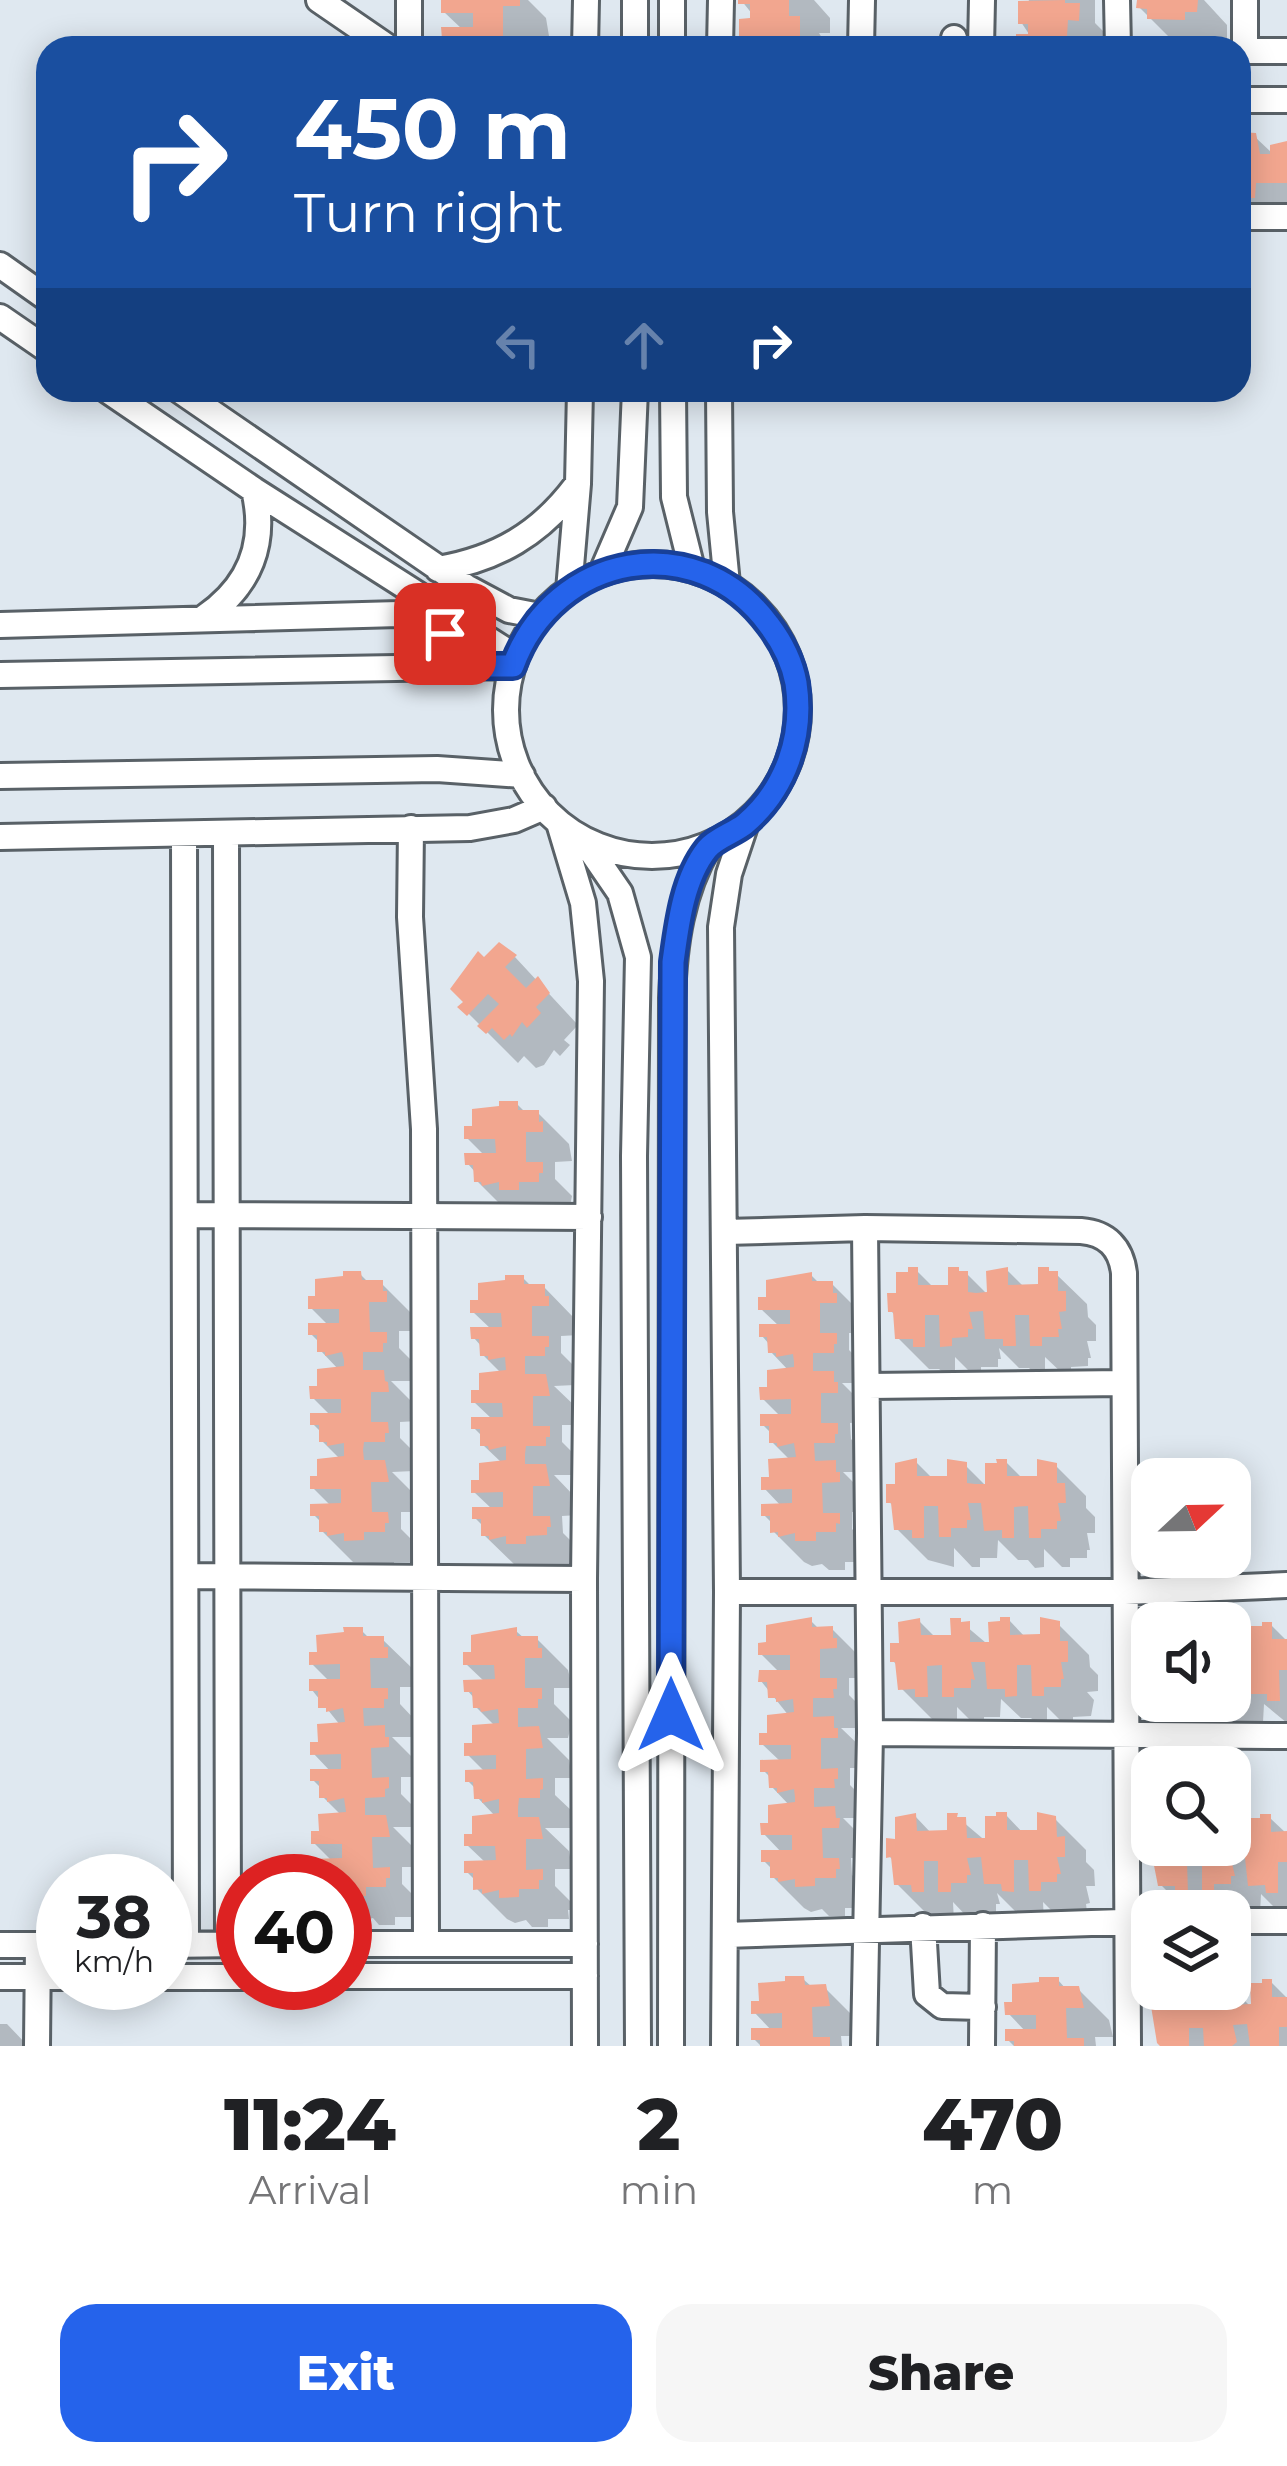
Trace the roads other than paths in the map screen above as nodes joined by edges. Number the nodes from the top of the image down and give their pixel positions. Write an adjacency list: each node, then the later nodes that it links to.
1 (319, 0): 11 (street)
2 (409, 0): 12 (street)
3 (586, 0): 13 (street)
4 (635, 0): 14 (street)
5 (672, 0): 15 (street)
6 (721, 0): 16 (street)
7 (862, 0): 17 (street)
8 (982, 0): 18 (street)
9 (1117, 0): 19 (street)
10 (1245, 0): 20 (street)
11 (372, 36)
12 (410, 36)
13 (585, 36)
14 (635, 36)
15 (672, 36)
16 (720, 36)
17 (862, 36)
18 (981, 36)
19 (1118, 36)
20 (1243, 36)
21 (1251, 51): 22 (street)
22 (1287, 52)
23 (1251, 100): 24 (street)
24 (1287, 100)
25 (1251, 217): 26 (street)
26 (1287, 218)
27 (0, 265): 28 (street)
28 (36, 290)
29 (0, 317): 30 (street)
30 (36, 342)
31 (125, 402): 38 (street)
32 (196, 402): 39 (street)
33 (580, 402): 37 (street)
34 (634, 402): 41 (street)
35 (673, 402): 40 (street)
36 (719, 402): 42 (street)
37 (578, 484): 39 (street); 43 (street)
38 (254, 490): 45 (street); 47 (street)
39 (438, 569): 44 (street)
40 (692, 569): 41 (street); 42 (street)
41 (602, 572): 43 (street)
42 (727, 584): 53 (street)
43 (569, 590): 44 (street)
44 (540, 616): 47 (street)
45 (205, 617): 46 (street); 48 (street)
46 (0, 625)
47 (514, 662): 48 (street); 50 (street)
48 (480, 666): 49 (street)
49 (0, 675)
50 (522, 775): 51 (street); 52 (street)
51 (0, 776)
52 (552, 815): 54 (street); 58 (street); 63 (street)
53 (746, 823): 59 (street); 65 (street)
54 (411, 828): 55 (street); 60 (street)
55 (226, 832): 56 (street); 62 (street)
56 (184, 834): 57 (street); 61 (street)
57 (0, 837)
58 (583, 839): 59 (street); 103 (street)
59 (709, 845): 104 (street)
60 (425, 1214): 62 (street); 63 (street); 70 (street)
61 (187, 1215): 62 (street); 68 (street)
62 (226, 1215): 69 (street)
63 (590, 1217): 71 (street)
64 (865, 1228): 65 (street); 66 (street); 67 (street)
65 (725, 1232): 73 (street)
66 (1124, 1383): 67 (street); 74 (street)
67 (868, 1386): 75 (street)
68 (186, 1576): 69 (street); 79 (street)
69 (226, 1576): 70 (street); 80 (street)
70 (422, 1578): 71 (street); 90 (street)
71 (584, 1579): 91 (street)
72 (1287, 1586): 74 (street)
73 (727, 1592): 75 (street); 88 (street)
74 (1125, 1592): 75 (street); 77 (street)
75 (868, 1594): 76 (street)
76 (870, 1733): 77 (street); 87 (street)
77 (1125, 1735): 78 (street); 81 (street)
78 (1287, 1736)
79 (178, 1854)
80 (234, 1854)
81 (1138, 1890)
82 (1131, 1921): 85 (street)
83 (1251, 1921): 84 (street)
84 (1287, 1921)
85 (983, 1925): 86 (street); 98 (street)
86 (923, 1926): 87 (street); 98 (street)
87 (866, 1928): 88 (street); 106 (street)
88 (725, 1935): 105 (street)
89 (372, 1944): 90 (street)
90 (426, 1944): 91 (street)
91 (585, 1944): 95 (street)
92 (0, 1945): 93 (street)
93 (36, 1945)
94 (372, 1976): 95 (street)
95 (585, 1976): 102 (street)
96 (0, 1977): 97 (street)
97 (36, 1977)
98 (982, 2007): 107 (street)
99 (44, 2010): 101 (street)
100 (1131, 2010): 108 (street)
101 (37, 2046)
102 (585, 2046)
103 (638, 2046)
104 (671, 2046)
105 (724, 2046)
106 (864, 2046)
107 (982, 2046)
108 (1128, 2046)

